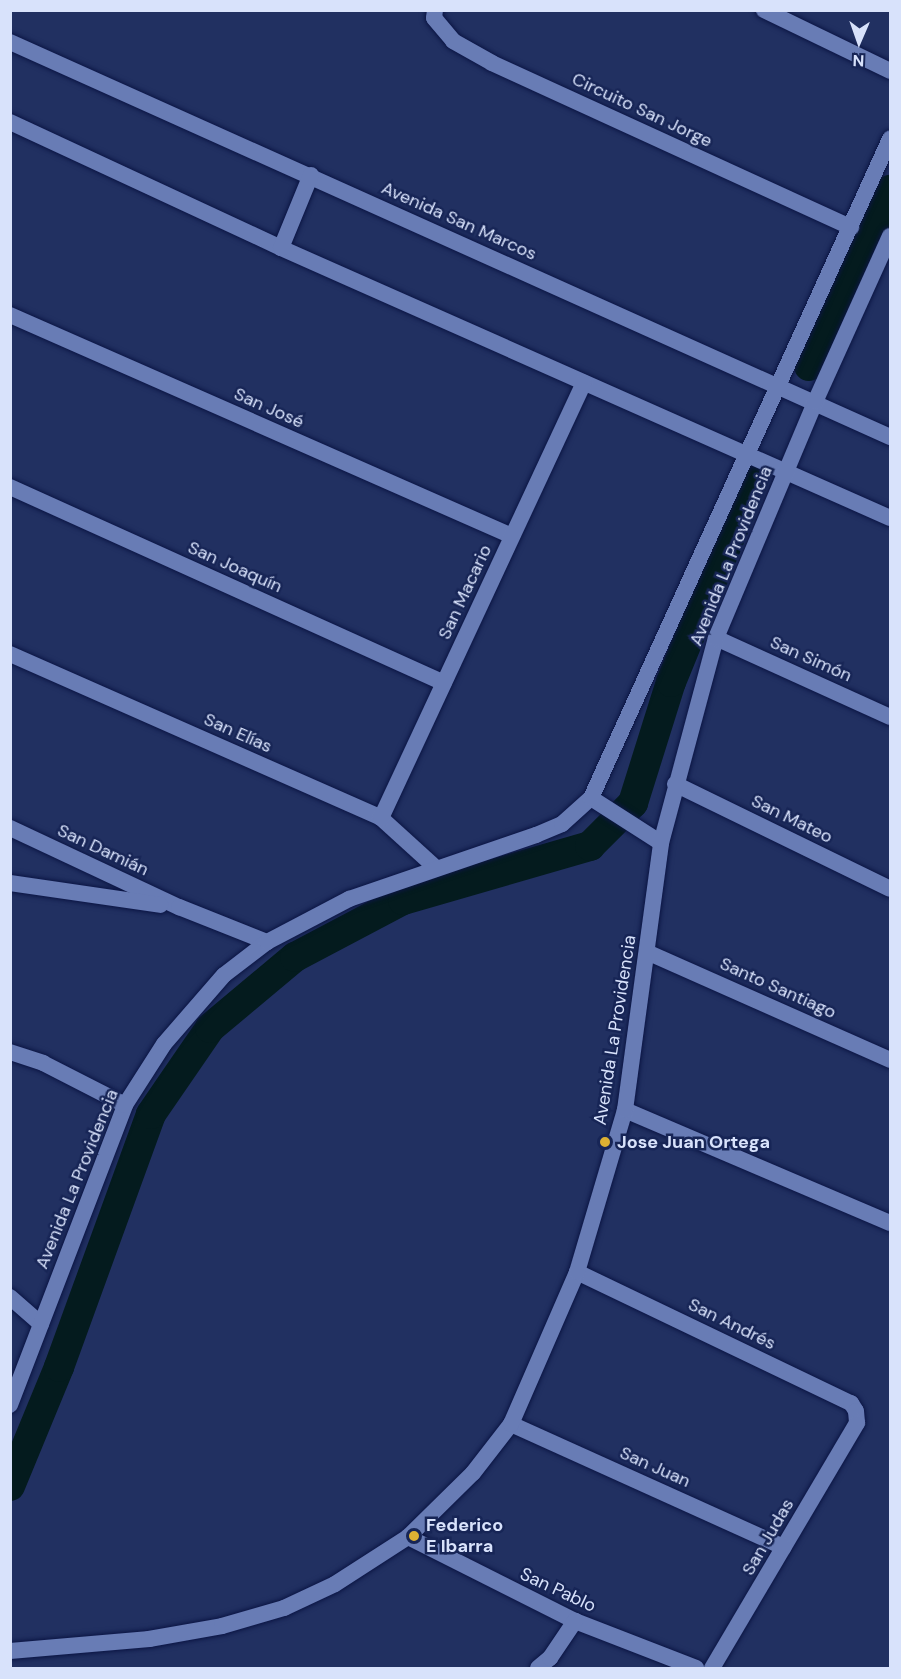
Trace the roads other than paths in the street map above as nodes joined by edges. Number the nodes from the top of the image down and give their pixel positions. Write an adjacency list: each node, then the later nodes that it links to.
1 (435, 10): 8 (street, Circuito San Jorge)
2 (764, 10): 4 (street)
3 (10, 42): 7 (street, Avenida San Marcos)
4 (891, 71)
5 (10, 122): 10 (street)
6 (891, 139): 8 (street, Avenida La Providencia)
7 (311, 175): 10 (street); 13 (street, Avenida San Marcos)
8 (851, 227): 13 (street, Avenida La Providencia)
9 (890, 239): 14 (street, Avenida La Providencia)
10 (281, 248): 12 (street)
11 (10, 315): 20 (street, San José)
12 (584, 383): 16 (street); 20 (street, San Macario)
13 (780, 388): 14 (street, Avenida San Marcos); 16 (street, Avenida La Providencia)
14 (815, 402): 15 (street, Avenida San Marcos); 17 (street, Avenida La Providencia)
15 (891, 437)
16 (745, 455): 17 (street); 26 (street, Avenida La Providencia)
17 (786, 472): 19 (street); 21 (street, Avenida La Providencia)
18 (10, 487): 23 (street, San Joaquín)
19 (891, 518)
20 (512, 536): 23 (street, San Macario)
21 (716, 638): 24 (street, San Simón); 25 (street, Avenida La Providencia)
22 (10, 654): 27 (street, San Elías)
23 (444, 683): 27 (street, San Macario)
24 (891, 717)
25 (675, 784): 29 (street, Avenida La Providencia); 32 (street, San Mateo)
26 (591, 798): 29 (street); 30 (street, Avenida La Providencia)
27 (381, 818): 30 (street, San Elías)
28 (10, 828): 33 (street, San Damián)
29 (661, 843): 35 (street, Avenida La Providencia)
30 (436, 868): 34 (street, Avenida La Providencia)
31 (10, 883): 33 (street, San Damián)
32 (891, 889)
33 (179, 907): 34 (street, San Damián)
34 (267, 942): 38 (street, Avenida La Providencia)
35 (649, 952): 37 (street, Santo Santiago); 39 (street, Avenida La Providencia)
36 (10, 1052): 38 (street)
37 (891, 1060)
38 (125, 1105): 43 (street, Avenida La Providencia)
39 (625, 1110): 40 (street); 41 (street, Avenida La Providencia)
40 (891, 1223)
41 (577, 1272): 45 (street, San Andrés); 46 (street, Avenida La Providencia)
42 (10, 1297): 43 (street)
43 (40, 1324): 44 (street, Avenida La Providencia)
44 (10, 1405)
45 (857, 1423): 48 (street, San Judas)
46 (511, 1424): 47 (street, Avenida La Providencia); 48 (street, San Juan)
47 (408, 1537): 49 (street, San Pablo); 50 (street, Avenida La Providencia)
48 (784, 1546): 53 (street, San Judas)
49 (575, 1621): 51 (street); 52 (street, San Pablo)
50 (10, 1652)
51 (538, 1668)
52 (696, 1668)
53 (712, 1668)

